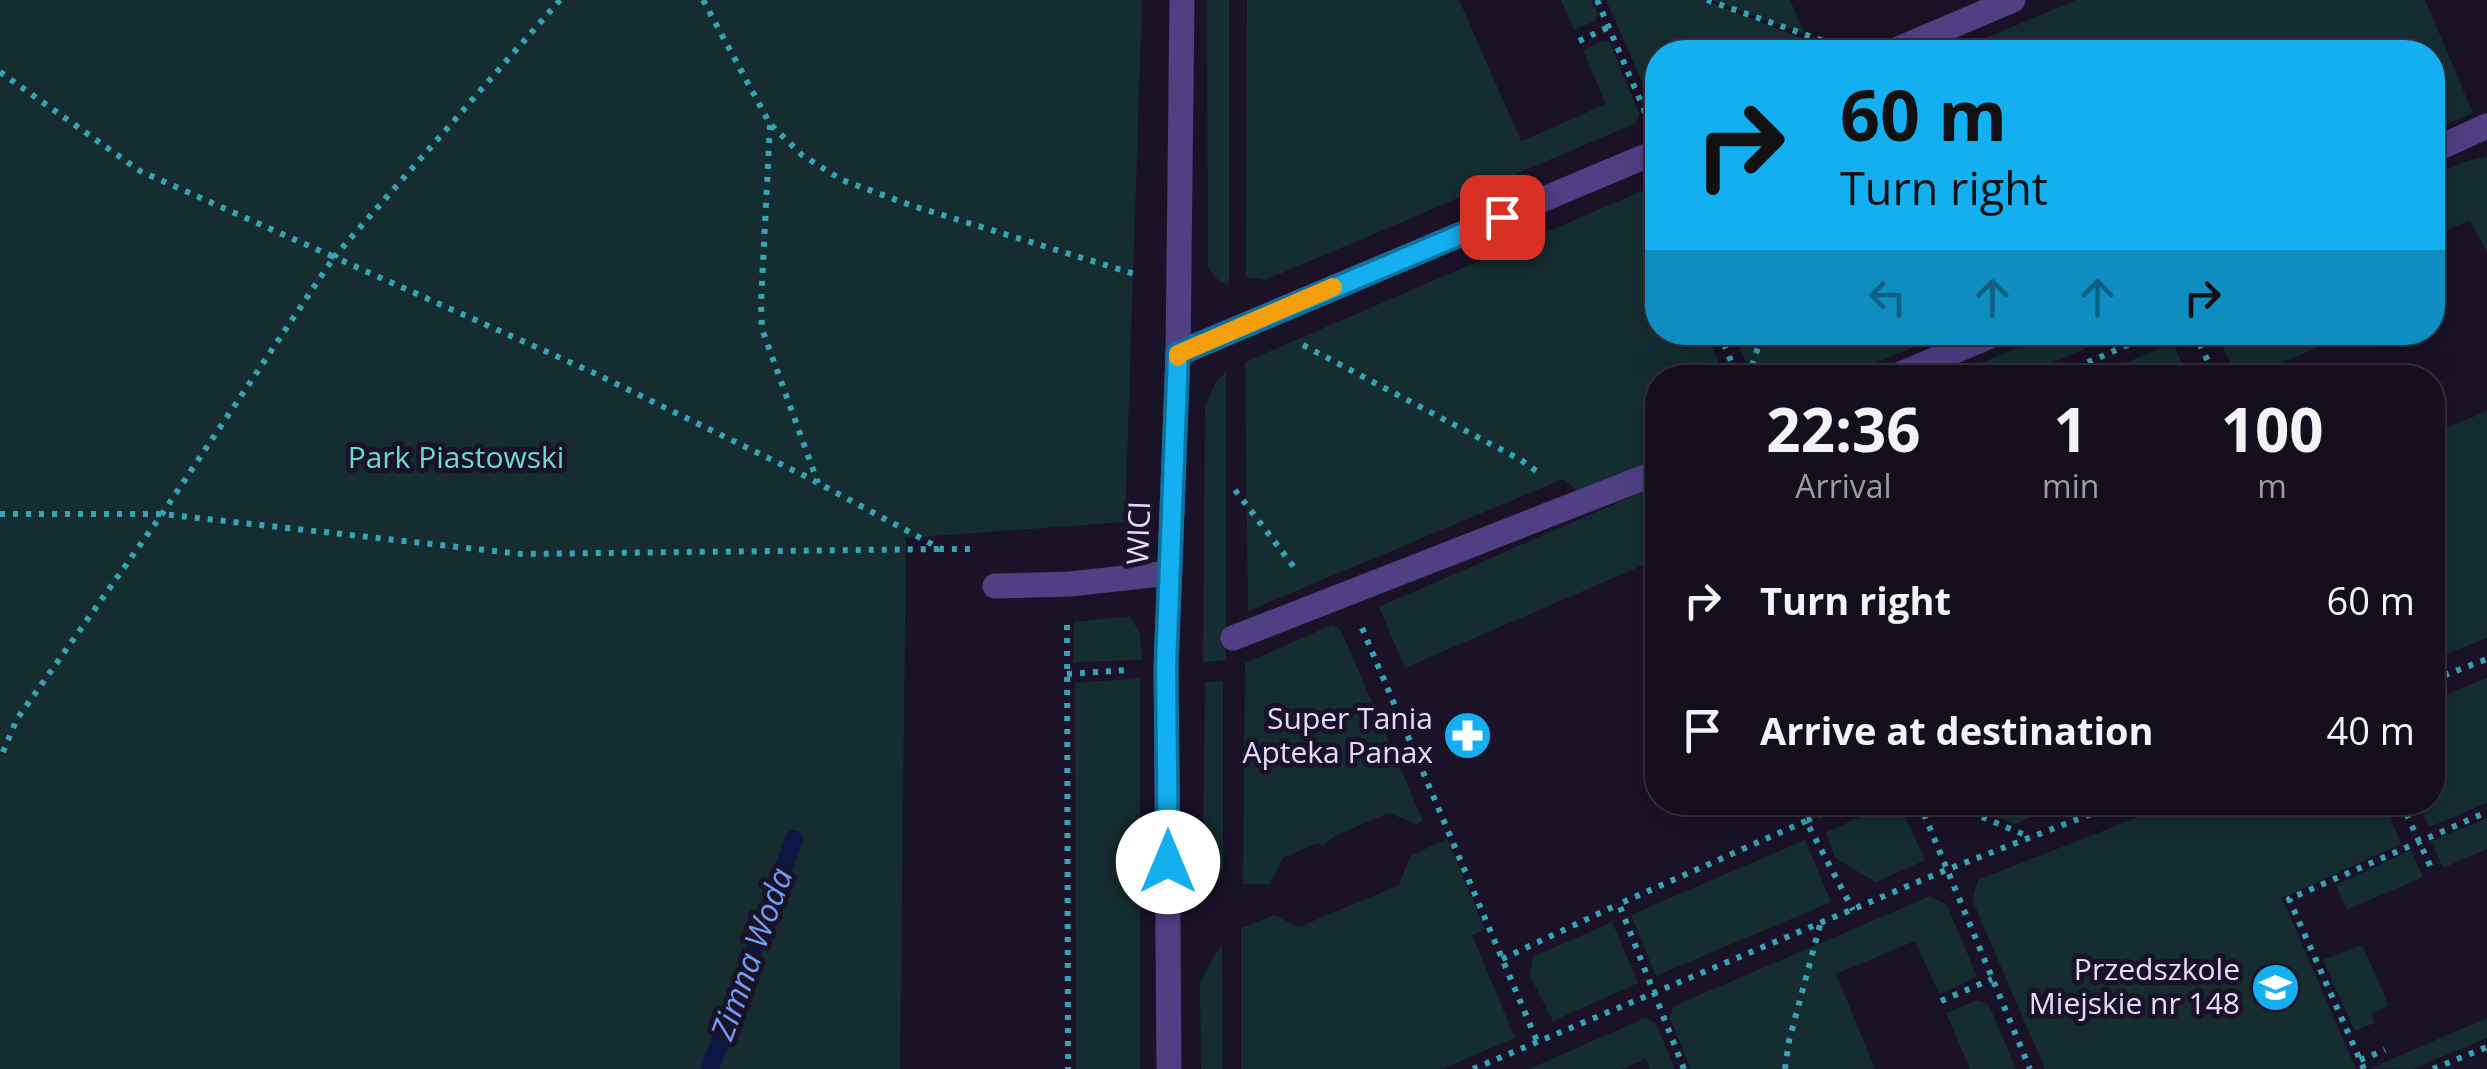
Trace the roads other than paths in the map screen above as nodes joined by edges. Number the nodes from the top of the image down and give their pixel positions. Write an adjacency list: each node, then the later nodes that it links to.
1 (1182, 0): 8 (street, WICI)
2 (2014, 0): 3 (street)
3 (1919, 40)
4 (2487, 126): 5 (street)
5 (2445, 144)
6 (1645, 156): 8 (street)
7 (1969, 345): 9 (street)
8 (1178, 354): 11 (street, WICI)
9 (1922, 365)
10 (1645, 477): 13 (street)
11 (1170, 573): 12 (street); 14 (street, WICI)
12 (995, 586)
13 (1234, 638)
14 (1169, 1069)

